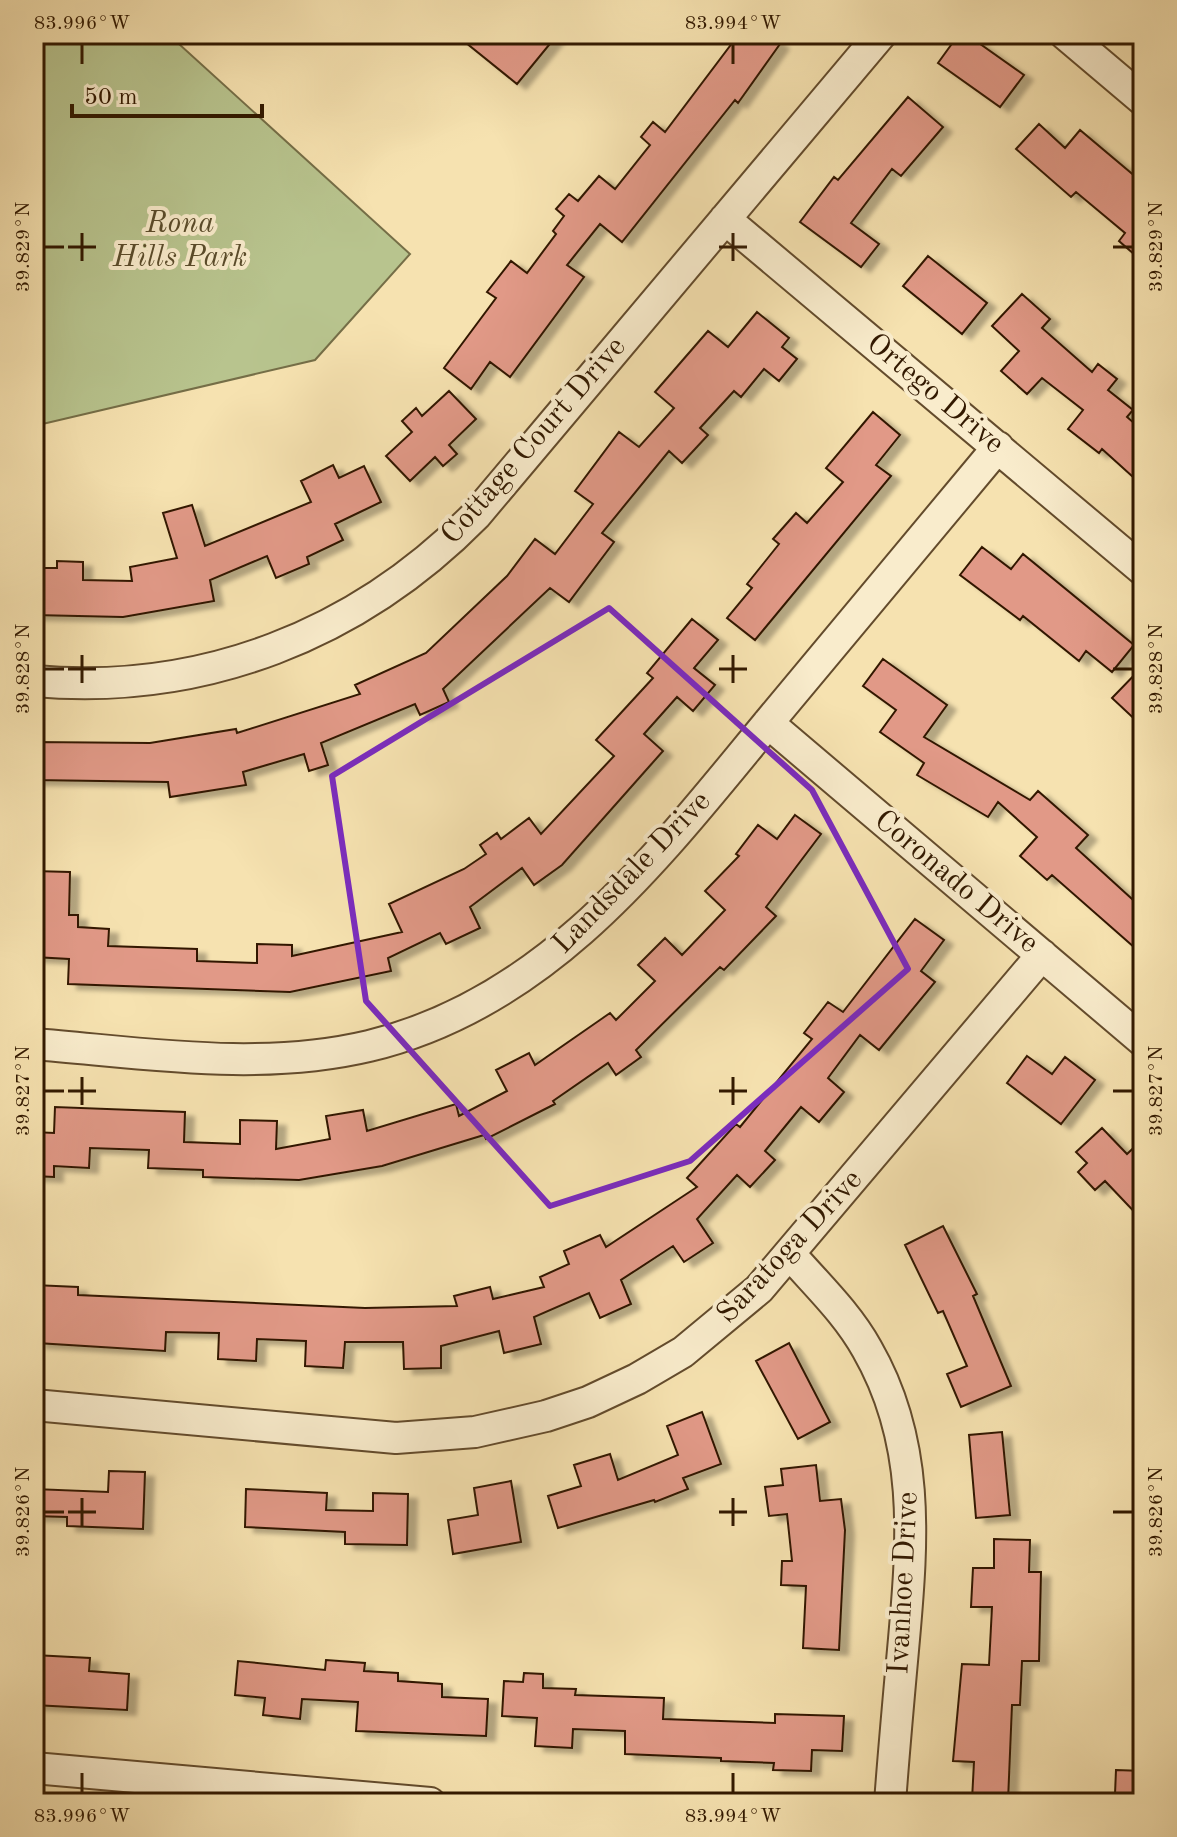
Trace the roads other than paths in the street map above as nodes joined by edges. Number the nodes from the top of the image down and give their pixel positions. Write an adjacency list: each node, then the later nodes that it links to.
1 (881, 34): 4 (street, Cottage Court Drive)
2 (1065, 34): 3 (street)
3 (1143, 100)
4 (725, 219): 5 (street, Ortego Drive); 7 (street, Cottage Court Drive)
5 (998, 447): 6 (street, Ortego Drive); 8 (street, Landsdale Drive)
6 (1143, 570)
7 (34, 681)
8 (768, 723): 9 (street, Coronado Drive); 11 (street, Landsdale Drive)
9 (1042, 955): 10 (street, Coronado Drive); 12 (street, Saratoga Drive)
10 (1143, 1041)
11 (34, 1044)
12 (790, 1254): 13 (street, Saratoga Drive); 17 (street, Ivanhoe Drive)
13 (34, 1405)
14 (34, 1768): 15 (street)
15 (366, 1800): 16 (street)
16 (430, 1803)
17 (890, 1803)

